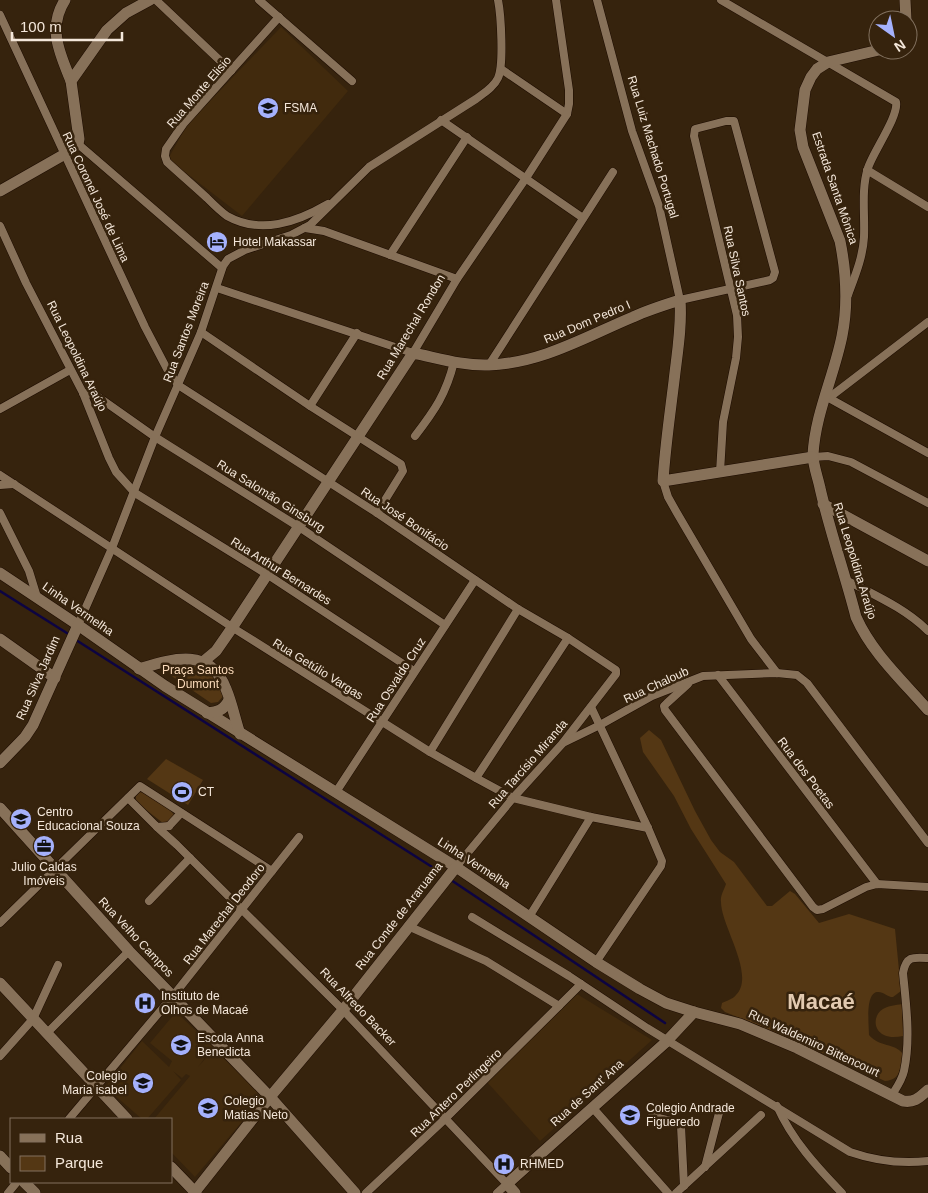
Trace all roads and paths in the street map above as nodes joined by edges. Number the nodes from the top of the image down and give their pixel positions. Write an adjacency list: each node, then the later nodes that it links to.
1 (65, 0): 15 (main road)
2 (150, 0): 15 (main road)
3 (156, 0): 14 (street)
4 (260, 0): 10 (street)
5 (498, 0): 13 (street)
6 (556, 0): 17 (street, Rua Marechal Rondon)
7 (597, 0): 37 (street, Rua Luiz Machado Portugal)
8 (721, 0): 12 (street)
9 (0, 15): 21 (street, Rua Coronel José de Lima)
10 (279, 17): 14 (street, Rua Monte Elisio); 16 (street)
11 (868, 53): 12 (main road)
12 (828, 62): 22 (street); 38 (main road, Estrada Santa Mônica)
13 (500, 69): 17 (street); 18 (street)
14 (231, 72): 26 (street, Rua Monte Elisio)
15 (71, 81): 20 (main road)
16 (352, 81)
17 (567, 114): 24 (street, Rua Marechal Rondon)
18 (441, 120): 19 (street); 26 (street)
19 (467, 137): 24 (street); 31 (street)
20 (78, 144): 21 (main road); 32 (street)
21 (65, 154): 25 (main road); 46 (street, Rua Coronel José de Lima)
22 (867, 170): 27 (street); 38 (street)
23 (613, 172): 28 (street)
24 (526, 178): 28 (street); 33 (street, Rua Marechal Rondon)
25 (0, 191)
26 (336, 200): 30 (street)
27 (928, 207)
28 (583, 218): 44 (street)
29 (0, 226): 45 (street, Rua Leopoldina Araújo)
30 (305, 228): 31 (street); 32 (street)
31 (390, 255): 33 (street)
32 (222, 268): 36 (street, Rua Santos Moreira)
33 (457, 279): 42 (street, Rua Marechal Rondon)
34 (770, 280): 35 (street, Rua Dom Pedro I); 35 (street, Rua Silva Santos)
35 (731, 287): 37 (street, Rua Dom Pedro I); 57 (street, Rua Silva Santos)
36 (217, 288): 40 (street, Rua Santos Moreira); 41 (street)
37 (680, 300): 44 (main road, Rua Dom Pedro I); 59 (main road, Rua Luiz Machado Portugal)
38 (846, 302): 48 (main road, Estrada Santa Mônica)
39 (928, 322): 48 (street)
40 (201, 332): 46 (street, Rua Santos Moreira); 49 (street)
41 (357, 334): 42 (street); 49 (street)
42 (413, 353): 43 (main road, Rua Dom Pedro I); 53 (main road, Rua Marechal Rondon)
43 (454, 362): 44 (main road, Rua Dom Pedro I); 51 (street)
44 (489, 365)
45 (70, 370): 47 (street, Rua Leopoldina Araújo); 50 (street)
46 (178, 386): 52 (street, Rua Santos Moreira); 60 (street, Rua José Bonifácio)
47 (83, 393): 52 (street, Rua Salomão Ginsburg); 63 (street, Rua Leopoldina Araújo)
48 (827, 397): 54 (main road, Estrada Santa Mônica); 55 (street)
49 (310, 406): 53 (street)
50 (0, 409)
51 (415, 436)
52 (156, 437): 63 (street, Rua Santos Moreira); 68 (street, Rua Salomão Ginsburg)
53 (359, 438): 60 (main road, Rua Marechal Rondon); 67 (street)
54 (814, 442): 56 (main road, Rua Leopoldina Araújo)
55 (928, 453)
56 (813, 457): 57 (main road); 64 (street); 65 (main road, Rua Leopoldina Araújo)
57 (720, 472): 59 (main road)
58 (0, 475): 61 (street, Rua Getúlio Vargas)
59 (663, 481): 89 (street)
60 (329, 483): 67 (street, Rua José Bonifácio); 68 (main road, Rua Marechal Rondon)
61 (14, 484): 62 (street); 69 (street, Rua Getúlio Vargas)
62 (0, 485)
63 (135, 493): 69 (street, Rua Santos Moreira); 73 (street, Rua Arthur Bernardes)
64 (928, 503)
65 (823, 504): 70 (main road); 75 (main road, Rua Leopoldina Araújo)
66 (0, 513): 71 (street)
67 (377, 513): 74 (street, Rua José Bonifácio)
68 (299, 527): 73 (main road, Rua Marechal Rondon); 79 (street, Rua Salomão Ginsburg)
69 (112, 548): 80 (street, Rua Getúlio Vargas); 82 (street, Rua Santos Moreira)
70 (928, 561)
71 (29, 571): 76 (street); 77 (street)
72 (0, 574): 76 (main road, Linha Vermelha)
73 (268, 575): 80 (main road, Rua Marechal Rondon); 88 (street, Rua Arthur Bernardes)
74 (475, 580): 78 (street, Rua José Bonifácio); 79 (street, Rua Osvaldo Cruz)
75 (846, 580): 81 (street); 97 (main road, Rua Leopoldina Araújo)
76 (16, 584): 77 (main road, Linha Vermelha)
77 (37, 597): 82 (main road, Linha Vermelha)
78 (518, 609): 83 (street, Rua José Bonifácio); 103 (street)
79 (445, 625): 88 (street, Rua Osvaldo Cruz)
80 (232, 628): 86 (main road, Rua Marechal Rondon); 99 (street, Rua Getúlio Vargas)
81 (928, 630)
82 (74, 633): 87 (main road, Linha Vermelha); 92 (main road, Rua Silva Jardim)
83 (568, 638): 90 (street, Rua José Bonifácio); 105 (street)
84 (0, 639): 92 (main road)
85 (175, 660): 86 (main road); 87 (main road); 94 (main road)
86 (208, 664): 95 (main road)
87 (139, 669): 94 (main road, Linha Vermelha)
88 (414, 671): 99 (street, Rua Osvaldo Cruz)
89 (778, 673): 91 (street, Rua Chaloub); 116 (street, Rua Chaloub)
90 (616, 674): 96 (street, Rua Tarcísio Miranda)
91 (718, 675): 93 (street, Rua Chaloub); 122 (street, Rua dos Poetas)
92 (56, 678): 104 (main road, Rua Silva Jardim)
93 (693, 679): 100 (street, Rua Chaloub); 122 (street)
94 (165, 686): 98 (main road, Linha Vermelha)
95 (229, 700): 98 (main road); 101 (main road)
96 (591, 706): 100 (street); 102 (street, Rua Tarcísio Miranda)
97 (928, 710)
98 (207, 713): 101 (main road, Linha Vermelha)
99 (382, 722): 103 (street, Rua Getúlio Vargas); 106 (street, Rua Osvaldo Cruz)
100 (600, 725): 102 (street, Rua Chaloub); 114 (street)
101 (240, 734): 106 (main road, Linha Vermelha)
102 (562, 744): 108 (street, Rua Tarcísio Miranda)
103 (430, 752): 105 (street, Rua Getúlio Vargas)
104 (0, 763)
105 (476, 778): 108 (street, Rua Getúlio Vargas)
106 (336, 792): 119 (main road, Linha Vermelha)
107 (128, 798): 110 (street); 113 (street, Rua Alfredo Backer); 120 (street)
108 (513, 798): 111 (street, Rua Getúlio Vargas); 119 (street, Rua Tarcísio Miranda)
109 (0, 808): 120 (main road, Rua Velho Campos)
110 (181, 813): 112 (street); 121 (street)
111 (591, 817): 114 (street, Rua Getúlio Vargas); 127 (street)
112 (169, 826): 113 (street); 117 (street, Rua Alfredo Backer)
113 (156, 827): 117 (street, Rua Alfredo Backer)
114 (648, 828): 132 (street)
115 (299, 837): 121 (street, Rua Marechal Deodoro)
116 (928, 843)
117 (177, 845): 118 (street, Rua Alfredo Backer)
118 (190, 858): 124 (street); 125 (street, Rua Alfredo Backer)
119 (456, 867): 127 (main road, Linha Vermelha); 129 (main road, Rua Conde de Araruama)
120 (56, 868): 128 (street); 130 (main road, Rua Velho Campos)
121 (272, 871): 125 (street, Rua Marechal Deodoro)
122 (877, 884): 123 (street)
123 (928, 887)
124 (150, 901)
125 (242, 908): 136 (street, Rua Marechal Deodoro); 138 (street, Rua Alfredo Backer)
126 (472, 917): 135 (street)
127 (529, 917): 132 (main road, Linha Vermelha)
128 (0, 923)
129 (408, 926): 137 (street); 138 (main road, Rua Conde de Araruama)
130 (129, 951): 136 (main road, Rua Velho Campos); 141 (street)
131 (928, 958): 146 (street)
132 (596, 962): 139 (main road, Linha Vermelha)
133 (58, 964): 140 (street)
134 (0, 983): 140 (main road)
135 (580, 984): 137 (street, Rua Antero Perlingeiro); 142 (street)
136 (173, 996): 144 (street, Rua Marechal Deodoro); 147 (main road, Rua Velho Campos)
137 (559, 1006): 155 (street, Rua Antero Perlingeiro)
138 (343, 1010): 147 (main road, Rua Conde de Araruama); 155 (street, Rua Alfredo Backer)
139 (694, 1012): 142 (main road, Rua de Sant' Ana); 146 (main road, Rua Waldemiro Bittencourt)
140 (33, 1019): 141 (main road); 143 (street)
141 (47, 1033): 144 (main road)
142 (668, 1040): 148 (street); 149 (main road, Rua de Sant' Ana)
143 (0, 1056)
144 (96, 1087): 153 (street, Rua Marechal Deodoro); 154 (main road)
145 (928, 1090): 146 (main road, Rua Waldemiro Bittencourt)
146 (892, 1095)
147 (270, 1097): 167 (main road, Rua Conde de Araruama); 168 (main road, Rua Velho Campos)
148 (777, 1106): 157 (street); 174 (street)
149 (592, 1107): 163 (main road, Rua de Sant' Ana); 172 (street)
150 (720, 1113): 159 (street)
151 (761, 1115): 159 (street)
152 (652, 1116): 164 (street)
153 (70, 1118)
154 (126, 1118)
155 (446, 1118): 163 (street, Rua Alfredo Backer); 169 (street, Rua Antero Perlingeiro)
156 (0, 1156): 158 (main road)
157 (928, 1161)
158 (10, 1167)
159 (704, 1167): 164 (street)
160 (172, 1168): 167 (main road)
161 (16, 1183): 165 (street)
162 (25, 1183): 166 (main road)
163 (507, 1184): 170 (street, Rua de Sant' Ana); 171 (main road, Rua Alfredo Backer)
164 (684, 1186): 173 (street)
165 (8, 1193)
166 (35, 1193)
167 (195, 1193)
168 (355, 1193)
169 (366, 1193)
170 (497, 1193)
171 (515, 1193)
172 (668, 1193)
173 (676, 1193)
174 (842, 1193)

